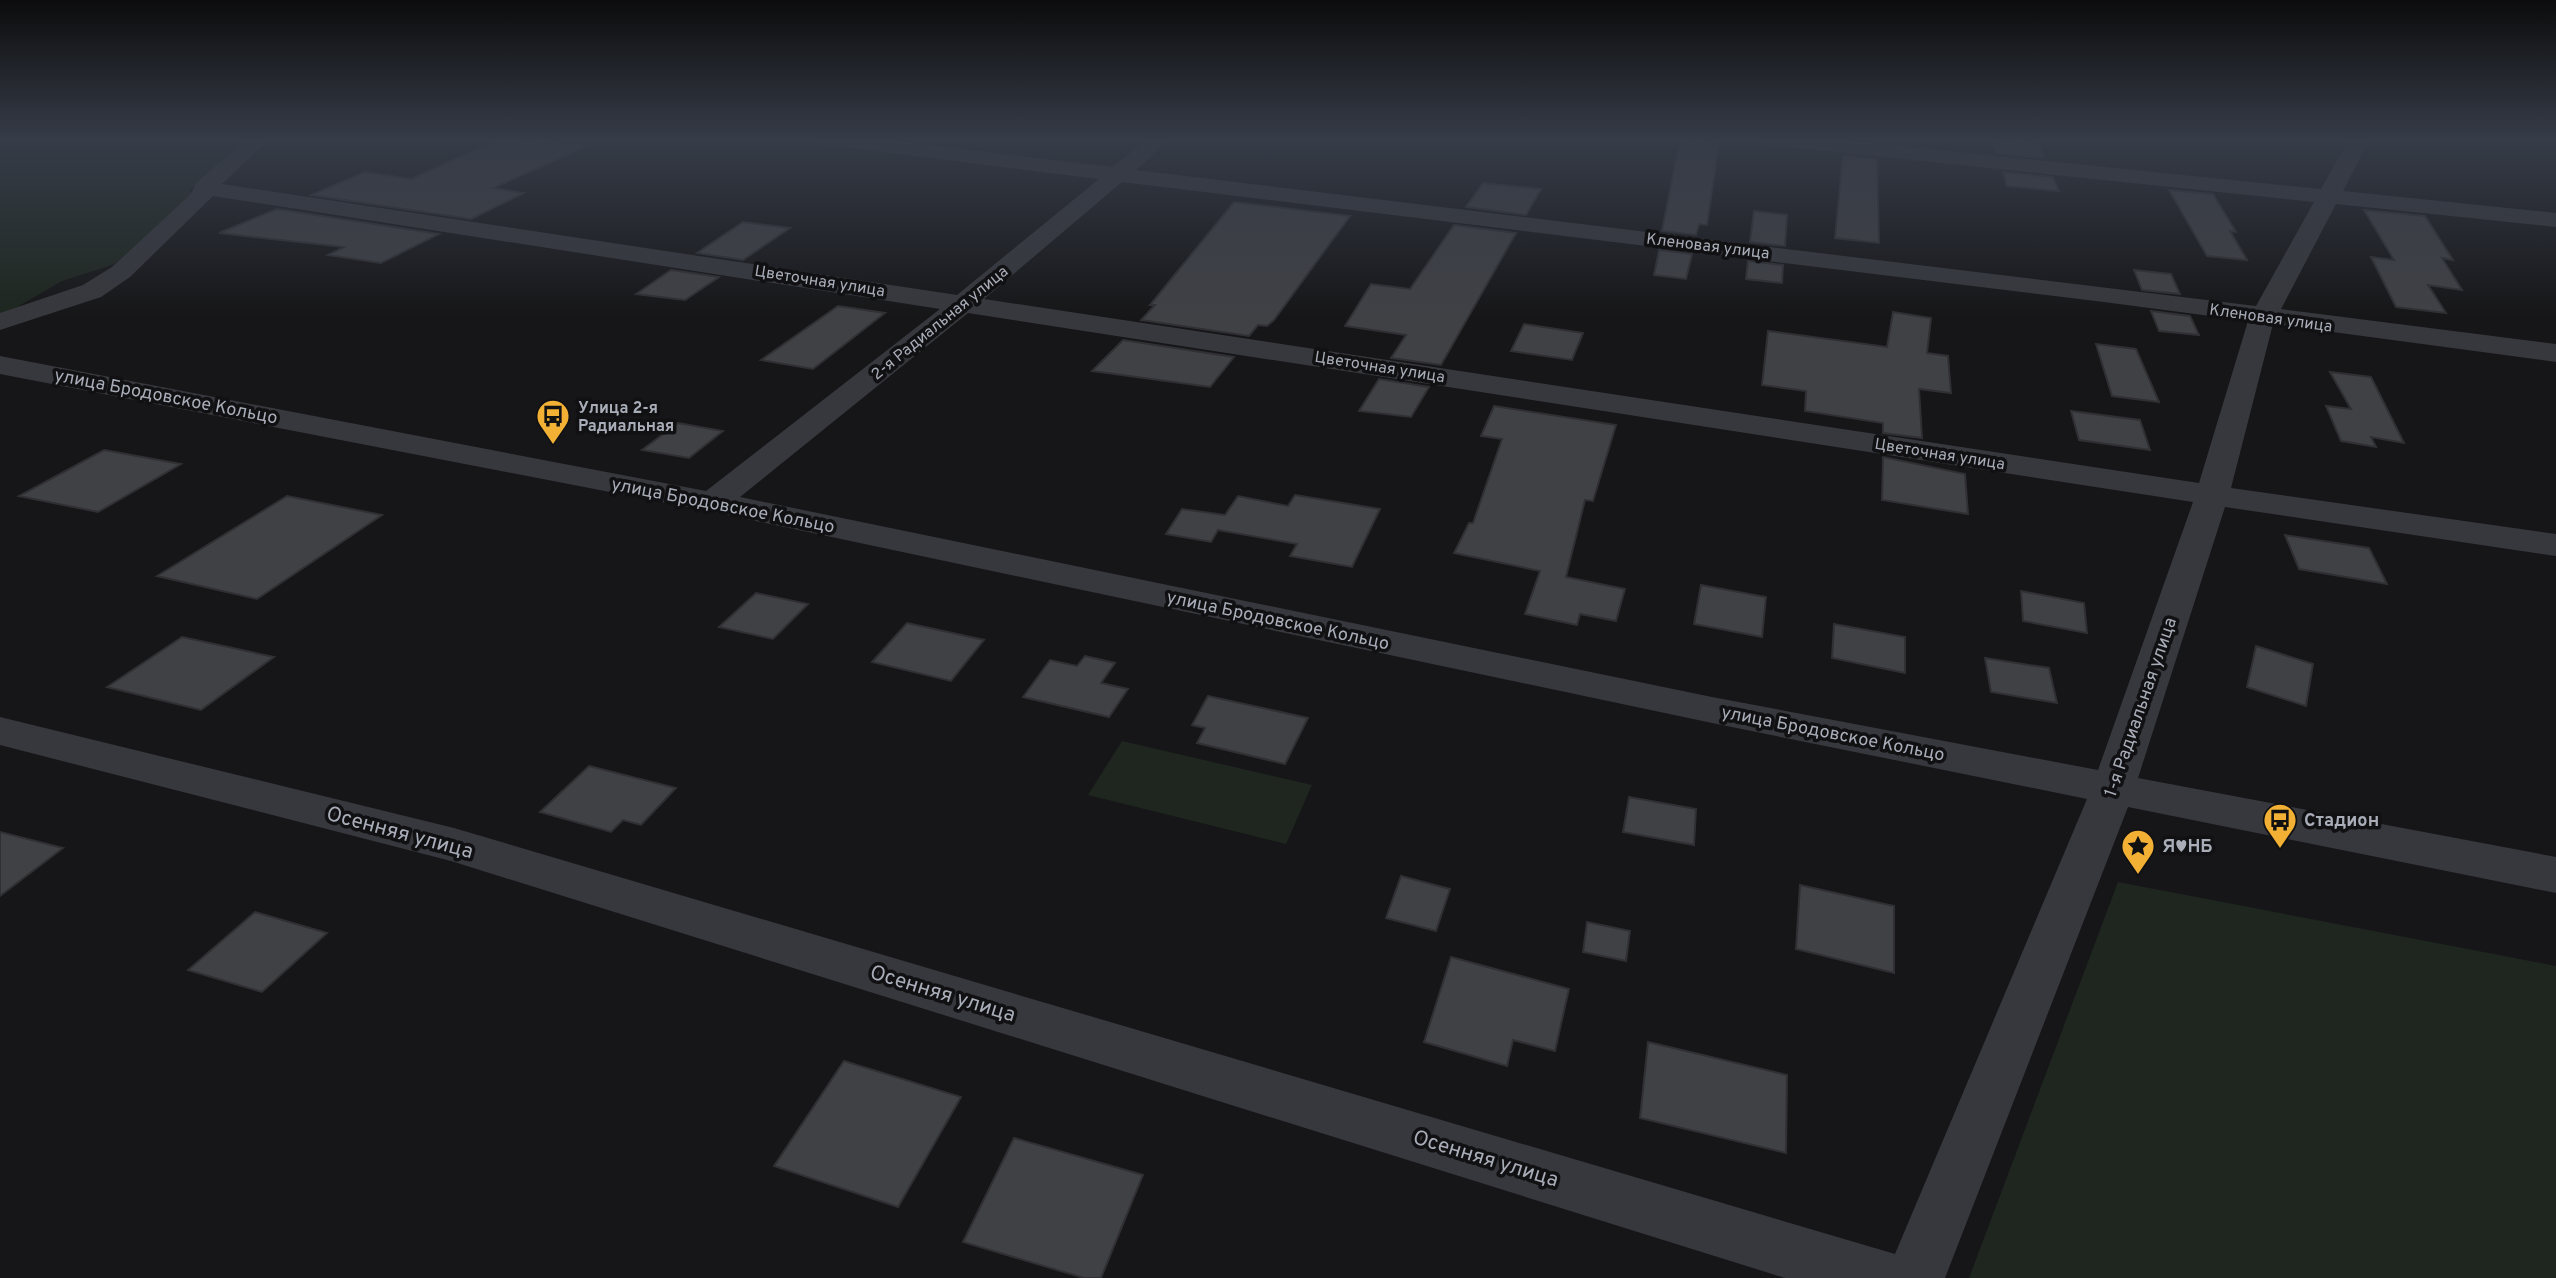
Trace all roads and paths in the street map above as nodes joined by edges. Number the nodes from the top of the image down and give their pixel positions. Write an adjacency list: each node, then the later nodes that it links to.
1 (200, 198): 10 (street)
2 (268, 198): 8 (street, Цветочная улица)
3 (1089, 198): 8 (street, 2-я Радиальная улица)
4 (1311, 198): 9 (street, Кленовая улица)
5 (2325, 198): 6 (street)
6 (2328, 198): 7 (street); 9 (street, 1-я Радиальная улица)
7 (2556, 220)
8 (965, 302): 13 (street, Цветочная улица); 14 (street, 2-я Радиальная улица)
9 (2264, 317): 11 (street, Кленовая улица); 13 (street, 1-я Радиальная улица)
10 (0, 322)
11 (2556, 353)
12 (0, 365): 14 (street, улица Бродовское Кольцо)
13 (2212, 495): 15 (street, Цветочная улица); 17 (street, 1-я Радиальная улица)
14 (713, 502): 17 (street, улица Бродовское Кольцо)
15 (2556, 545)
16 (0, 731): 19 (street, Осенняя улица)
17 (2113, 789): 18 (street, улица Бродовское Кольцо); 20 (street, 1-я Радиальная улица)
18 (2556, 875)
19 (1881, 1278)
20 (1915, 1278)

